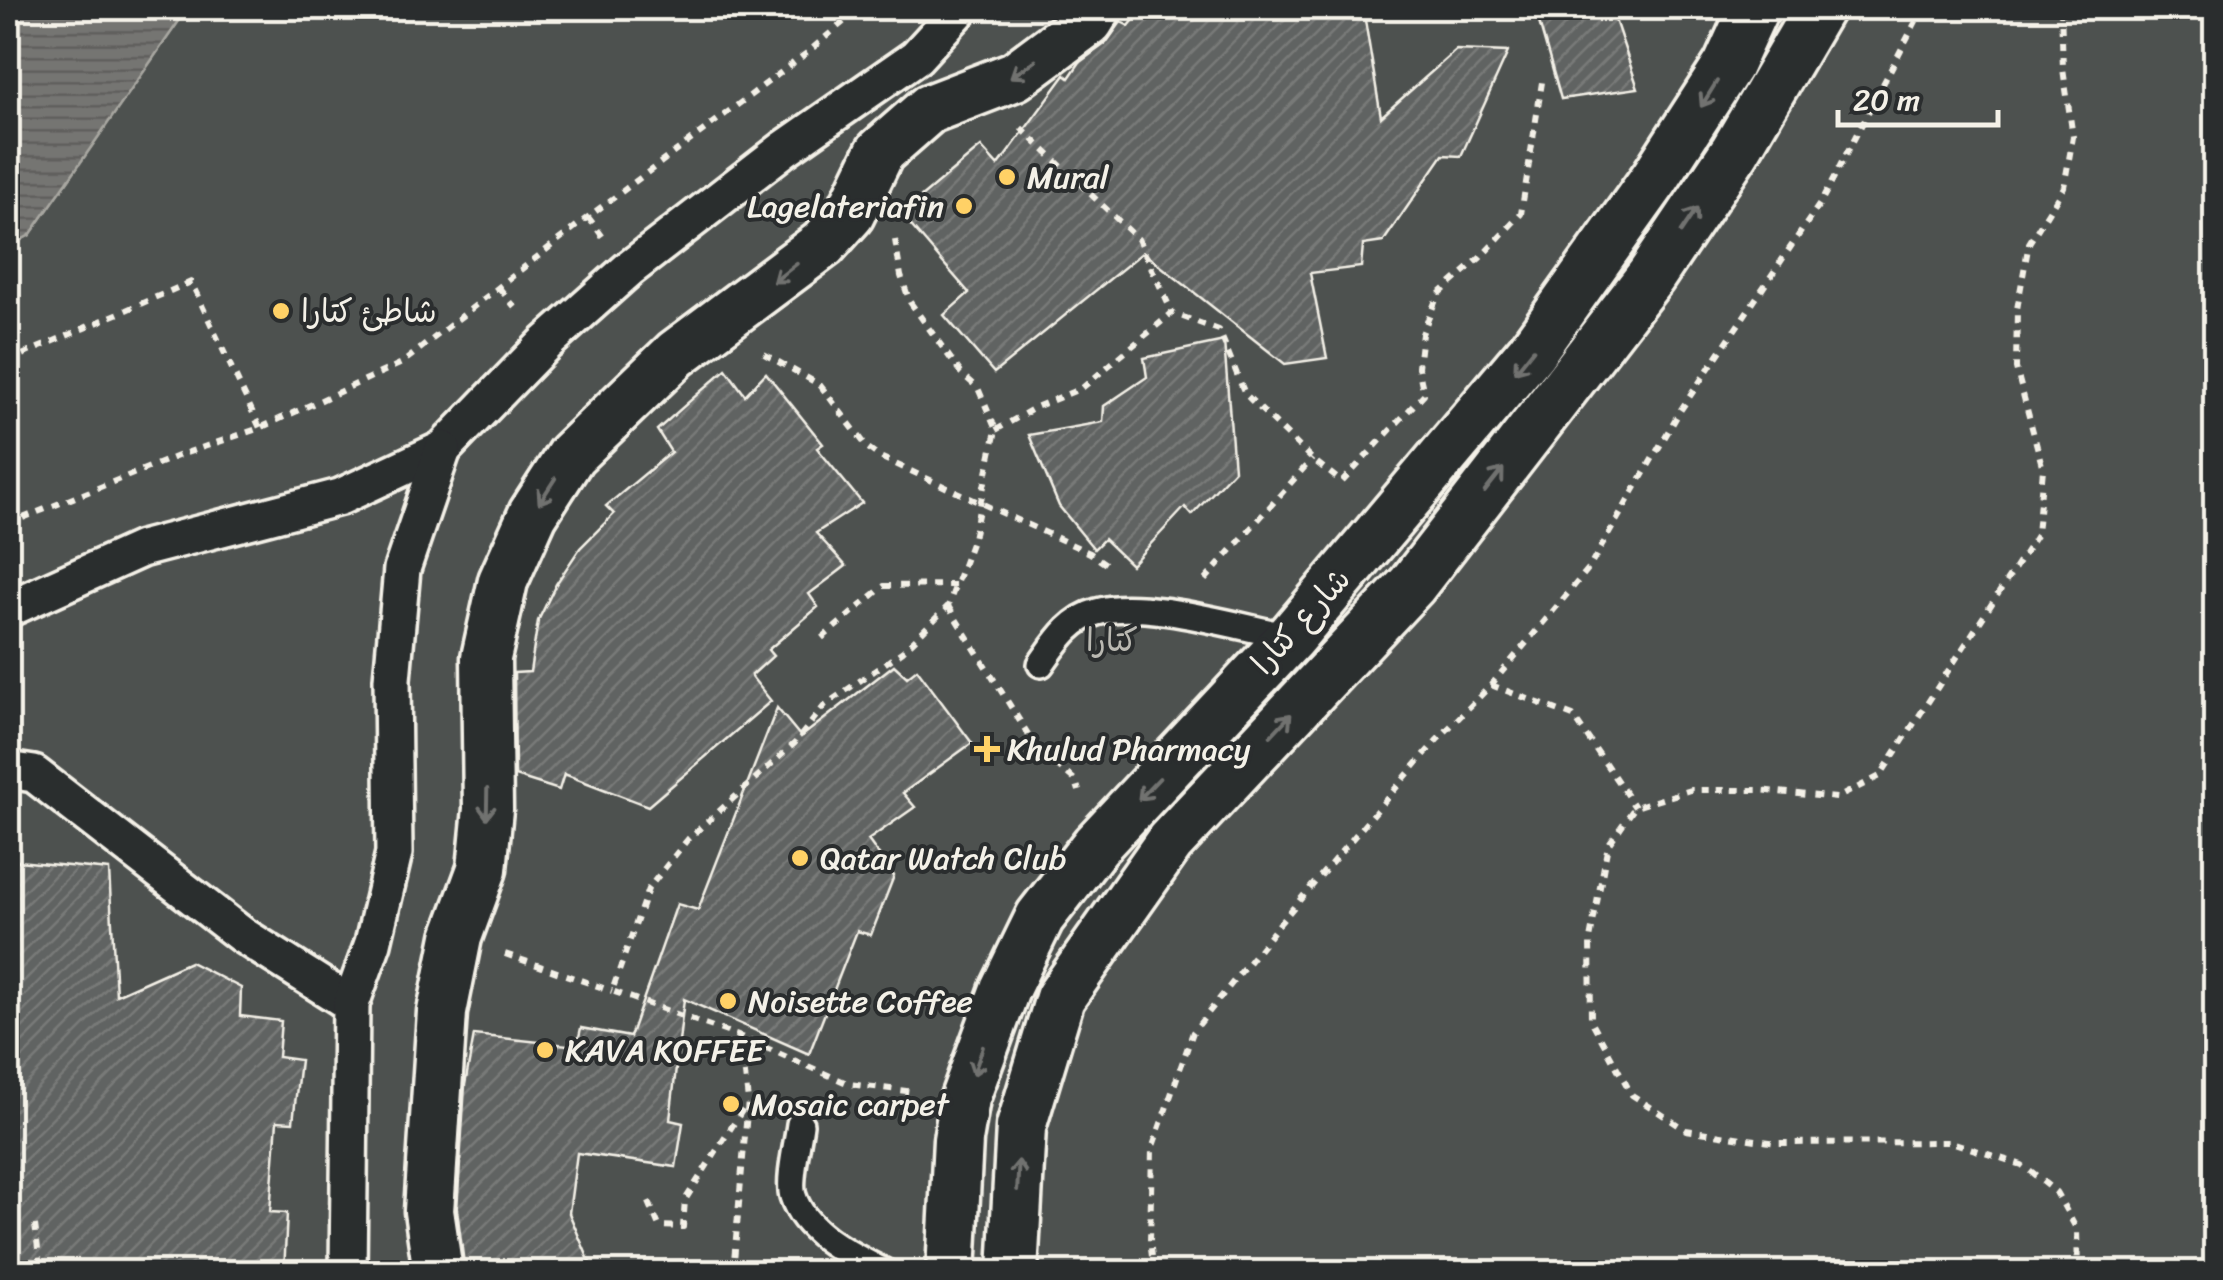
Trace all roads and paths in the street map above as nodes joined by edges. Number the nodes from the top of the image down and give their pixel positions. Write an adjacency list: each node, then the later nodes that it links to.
1 (860, 8): 14 (path)
2 (961, 8): 16 (street)
3 (1098, 8): 31 (street, one-way to 31)
4 (1754, 8): 24 (street, شارع كتارا, one-way to 24)
5 (1818, 8): 46 (street, شارع كتارا, one-way to 5)
6 (1922, 8): 27 (path)
7 (2061, 8): 30 (path)
8 (1543, 76): 17 (path)
9 (1004, 126): 11 (path)
10 (894, 233): 15 (path)
11 (1172, 312): 15 (path); 17 (path)
12 (764, 354): 18 (path)
13 (8, 361): 14 (path)
14 (260, 428): 19 (path)
15 (996, 430): 18 (path)
16 (443, 449): 22 (street); 33 (street)
17 (1312, 459): 23 (path)
18 (979, 502): 20 (path); 23 (path)
19 (8, 524)
20 (956, 585): 21 (path); 25 (path)
21 (948, 606): 29 (path); 32 (path)
22 (8, 608)
23 (1175, 614): 24 (lane); 26 (lane)
24 (1290, 637): 45 (street, شارع كتارا, one-way to 45)
25 (822, 638)
26 (1040, 664)
27 (1491, 685): 30 (path); 47 (path)
28 (8, 770): 33 (street)
29 (1076, 781)
30 (1636, 807): 48 (path)
31 (457, 938): 32 (path); 42 (street)
32 (612, 992): 34 (path)
33 (351, 1004): 41 (street)
34 (741, 1038): 35 (path); 36 (path)
35 (902, 1090)
36 (748, 1101): 38 (path); 43 (path)
37 (800, 1124): 44 (lane)
38 (649, 1202)
39 (35, 1224): 40 (path)
40 (42, 1272)
41 (348, 1272)
42 (438, 1272)
43 (732, 1272)
44 (884, 1272)
45 (950, 1272)
46 (1013, 1272)
47 (1154, 1272)
48 (2078, 1272)

